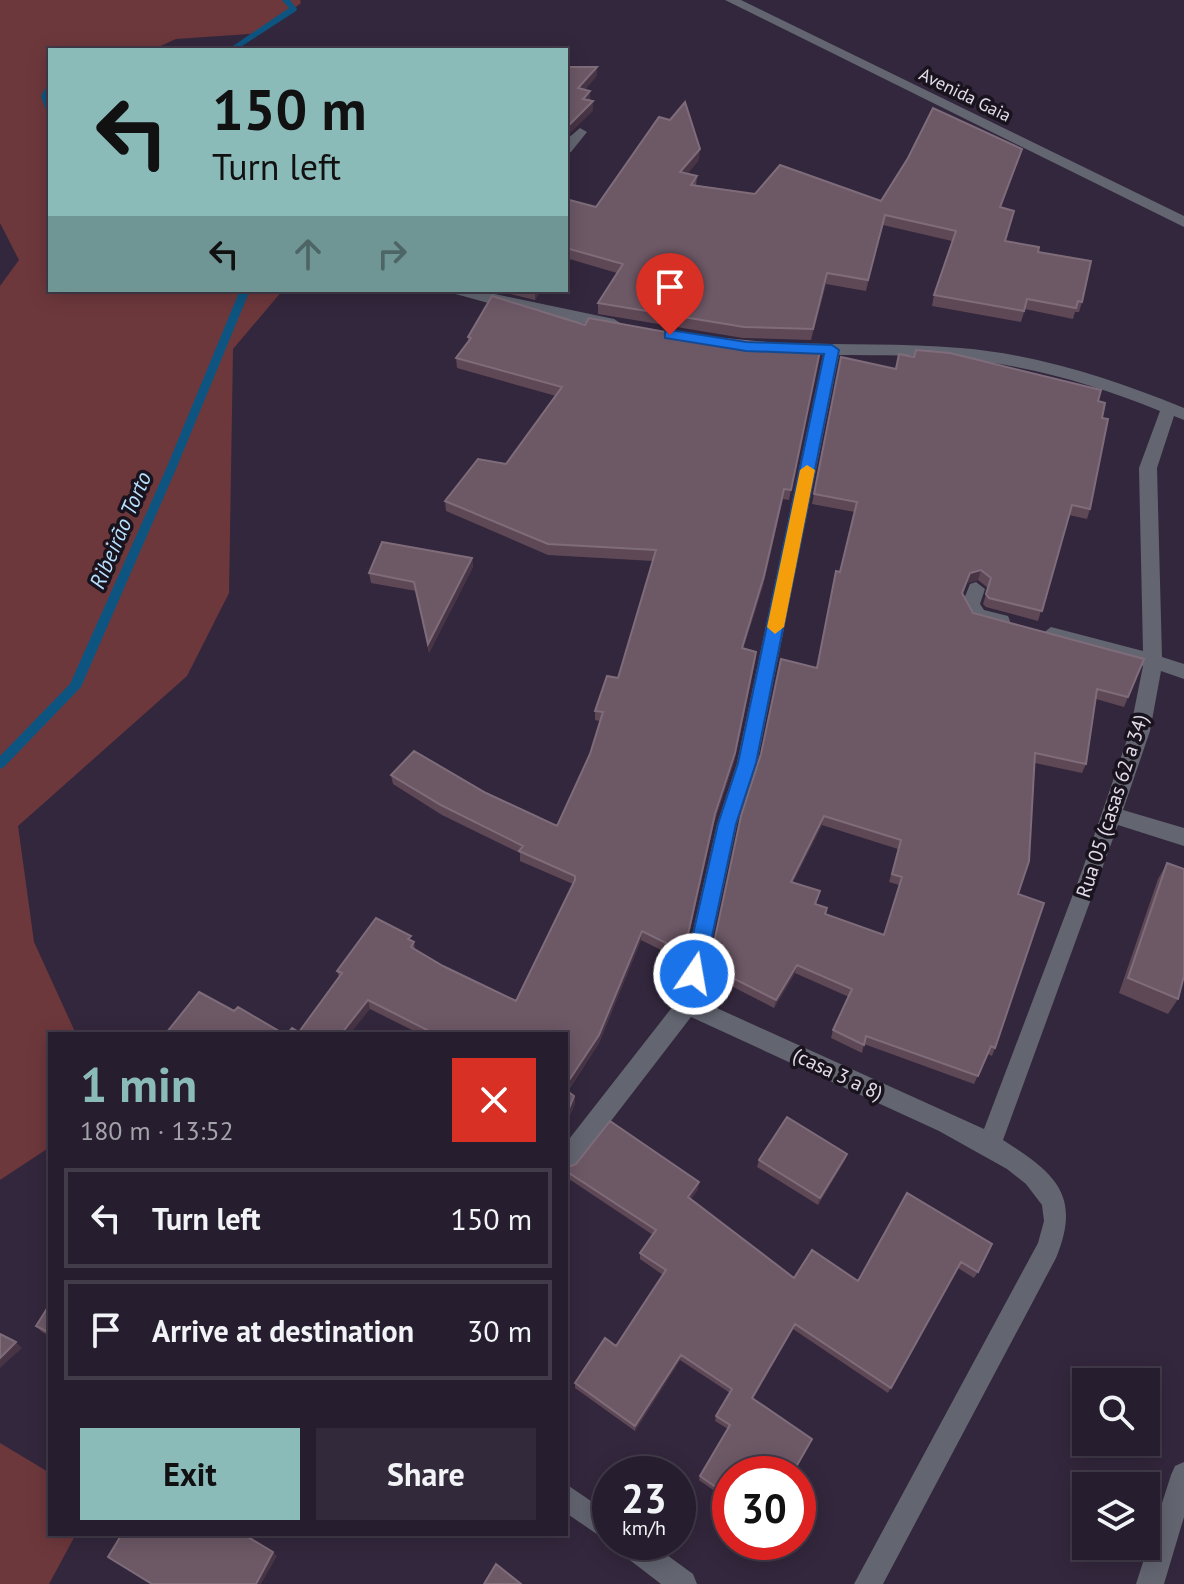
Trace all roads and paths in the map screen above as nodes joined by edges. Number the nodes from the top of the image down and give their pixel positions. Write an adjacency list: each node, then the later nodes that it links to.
1 (731, 0): 4 (street, Avenida Gaia)
2 (580, 132): 3 (street)
3 (568, 147)
4 (1184, 222)
5 (464, 292): 6 (street)
6 (624, 326)
7 (774, 348): 8 (street)
8 (832, 350): 9 (street); 15 (street)
9 (1177, 411): 11 (street, Rua 05 (casas 62 a 34))
10 (976, 589): 11 (street)
11 (1153, 661): 12 (street); 13 (street, Rua 05 (casas 62 a 34))
12 (1184, 672)
13 (1111, 815): 14 (street); 16 (street, Rua 05 (casas 62 a 34))
14 (1184, 837)
15 (687, 1005): 16 (street, (casa 3 a 8)); 17 (street)
16 (990, 1144): 23 (street, (casa 3 a 8))
17 (568, 1158)
18 (1184, 1475): 24 (street)
19 (568, 1498): 20 (street)
20 (592, 1516)
21 (651, 1560): 22 (street)
22 (683, 1584)
23 (868, 1584)
24 (1150, 1584)

